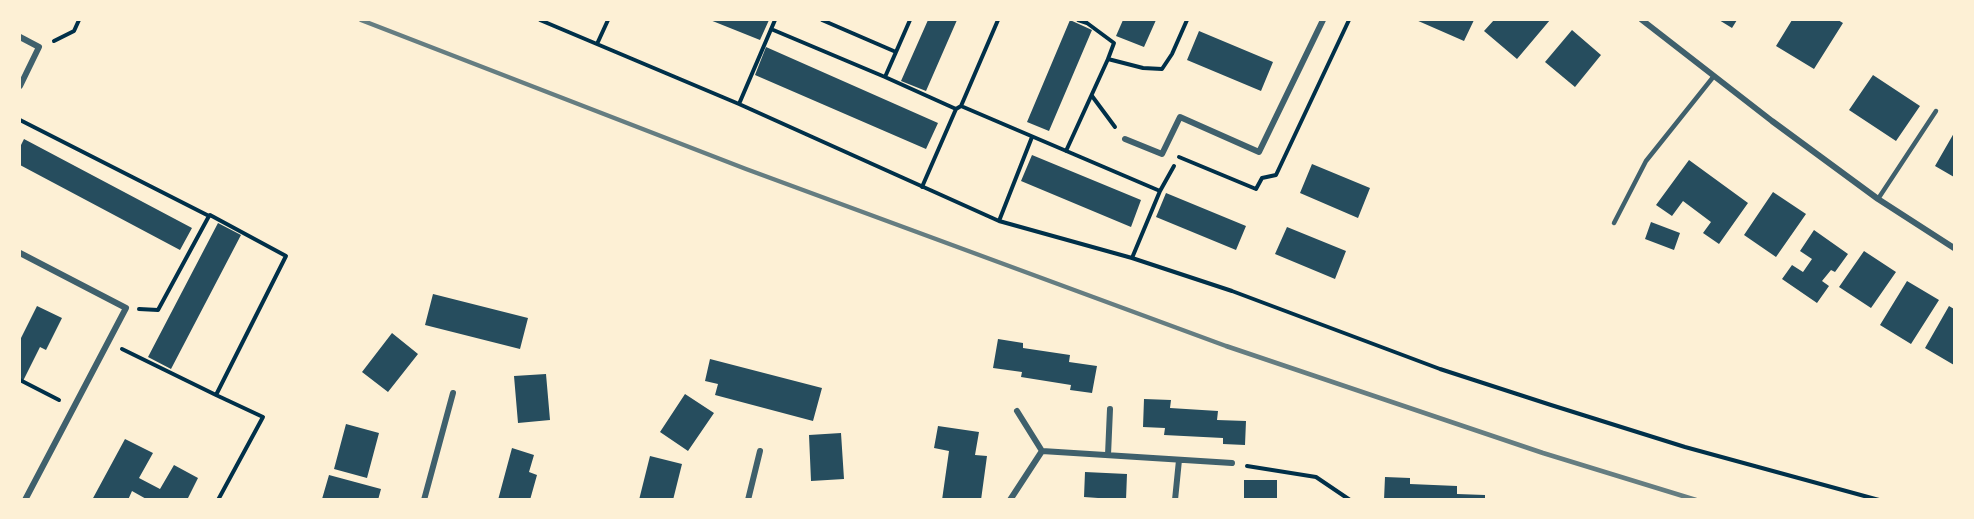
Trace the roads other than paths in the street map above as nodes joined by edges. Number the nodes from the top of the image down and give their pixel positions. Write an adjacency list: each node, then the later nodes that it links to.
1 (1323, 20): 7 (street)
2 (1642, 20): 4 (street)
3 (20, 38): 5 (street)
4 (1714, 76): 8 (street); 9 (lane)
5 (20, 86)
6 (1936, 111): 8 (lane)
7 (1125, 140)
8 (1878, 199): 10 (street)
9 (1614, 223)
10 (1954, 248)
11 (20, 253): 20 (street)
12 (453, 393): 21 (street)
13 (1110, 409): 17 (street)
14 (1017, 411): 16 (street)
15 (760, 451): 22 (street)
16 (1042, 451): 17 (street); 23 (street)
17 (1108, 455): 18 (street)
18 (1179, 460): 19 (street); 24 (street)
19 (1233, 463)
20 (25, 500)
21 (424, 500)
22 (748, 500)
23 (1010, 500)
24 (1175, 500)

